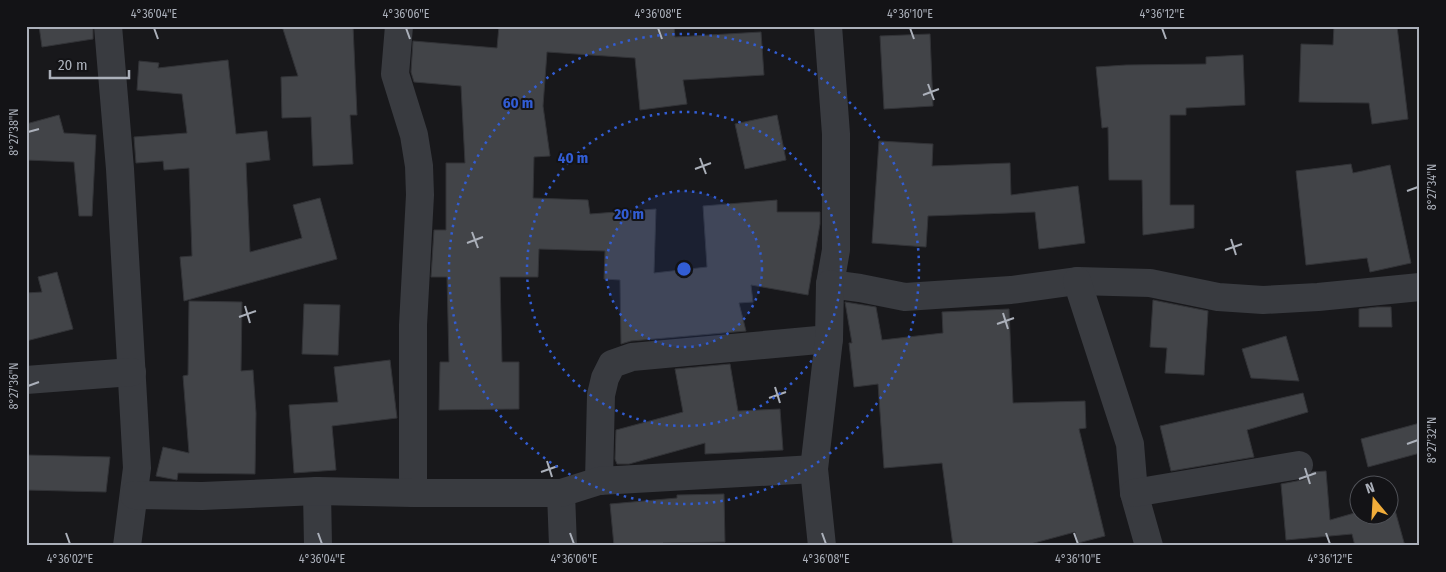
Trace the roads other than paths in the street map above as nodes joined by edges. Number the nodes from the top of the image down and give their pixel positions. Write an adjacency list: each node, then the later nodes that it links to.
1 (108, 26): 8 (street)
2 (399, 26): 14 (street)
3 (828, 26): 5 (street)
4 (1077, 281): 5 (street); 6 (street); 16 (street)
5 (830, 284): 7 (street)
6 (1420, 286)
7 (829, 339): 11 (street); 12 (street)
8 (132, 372): 9 (street); 17 (street)
9 (26, 380)
10 (1299, 465): 16 (street)
11 (814, 469): 12 (street); 21 (street)
12 (599, 481): 15 (street)
13 (317, 491): 14 (street); 17 (street); 19 (street)
14 (413, 493): 15 (street)
15 (561, 493): 20 (street)
16 (1134, 493): 22 (street)
17 (134, 494): 18 (street)
18 (127, 546)
19 (318, 546)
20 (563, 546)
21 (822, 546)
22 (1149, 546)

